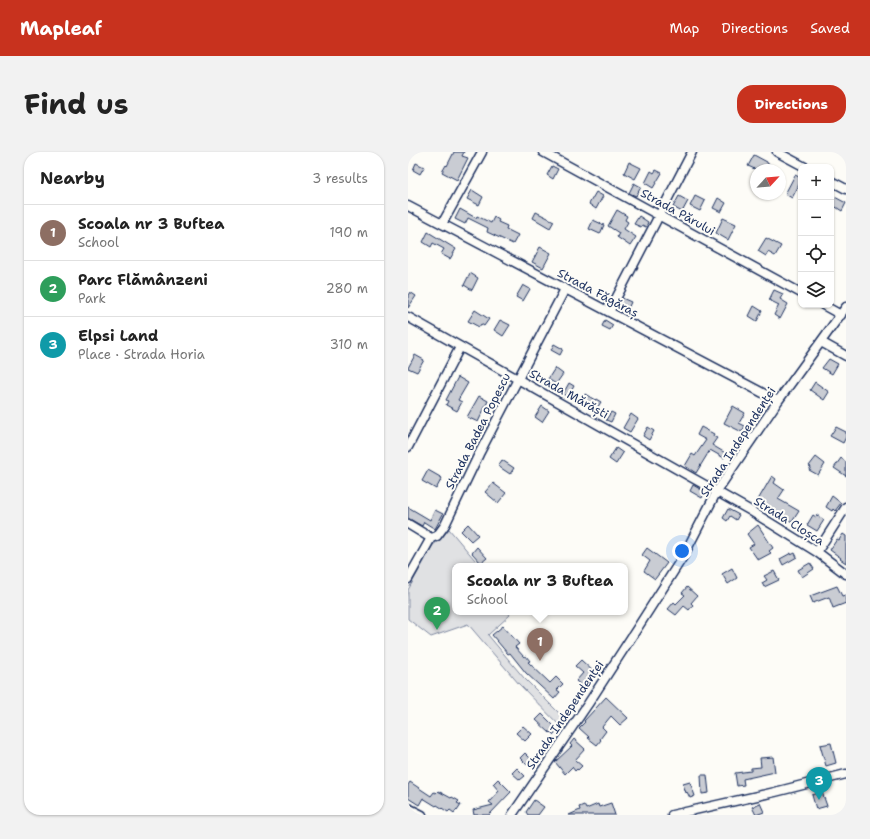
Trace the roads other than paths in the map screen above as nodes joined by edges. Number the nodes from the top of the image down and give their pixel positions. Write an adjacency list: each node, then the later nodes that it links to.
1 (482, 152): 10 (street)
2 (543, 152): 9 (street, Strada Părului)
3 (692, 152): 9 (street)
4 (777, 152): 5 (street)
5 (799, 164)
6 (834, 183): 7 (street)
7 (846, 189)
8 (408, 206): 10 (street, Strada Făgăraș)
9 (660, 216): 12 (street, Strada Părului); 15 (street)
10 (442, 224): 11 (street, Strada Făgăraș)
11 (565, 289): 15 (street, Strada Făgăraș); 21 (street, Strada Badea Popescu)
12 (798, 291)
13 (846, 307): 16 (street, Strada Independenței)
14 (829, 308): 16 (street)
15 (609, 312): 22 (street, Strada Făgăraș)
16 (841, 314): 18 (street, Strada Independenței)
17 (408, 317): 19 (street, Strada Mărăști)
18 (821, 342): 20 (street); 22 (street, Strada Independenței)
19 (460, 347): 21 (street, Strada Mărăști); 23 (street)
20 (846, 356)
21 (518, 379): 24 (street, Strada Mărăști); 27 (street, Strada Badea Popescu)
22 (778, 401): 24 (street, Strada Independenței)
23 (409, 443)
24 (717, 491): 28 (street, Strada Cloșca); 34 (street, Strada Independenței)
25 (846, 507): 28 (street)
26 (408, 524): 27 (street)
27 (431, 538): 30 (street, Strada Badea Popescu)
28 (816, 552): 29 (street, Strada Cloșca)
29 (846, 574)
30 (408, 579)
31 (846, 774): 35 (street)
32 (408, 808): 33 (street)
33 (422, 815)
34 (512, 815)
35 (672, 815)

